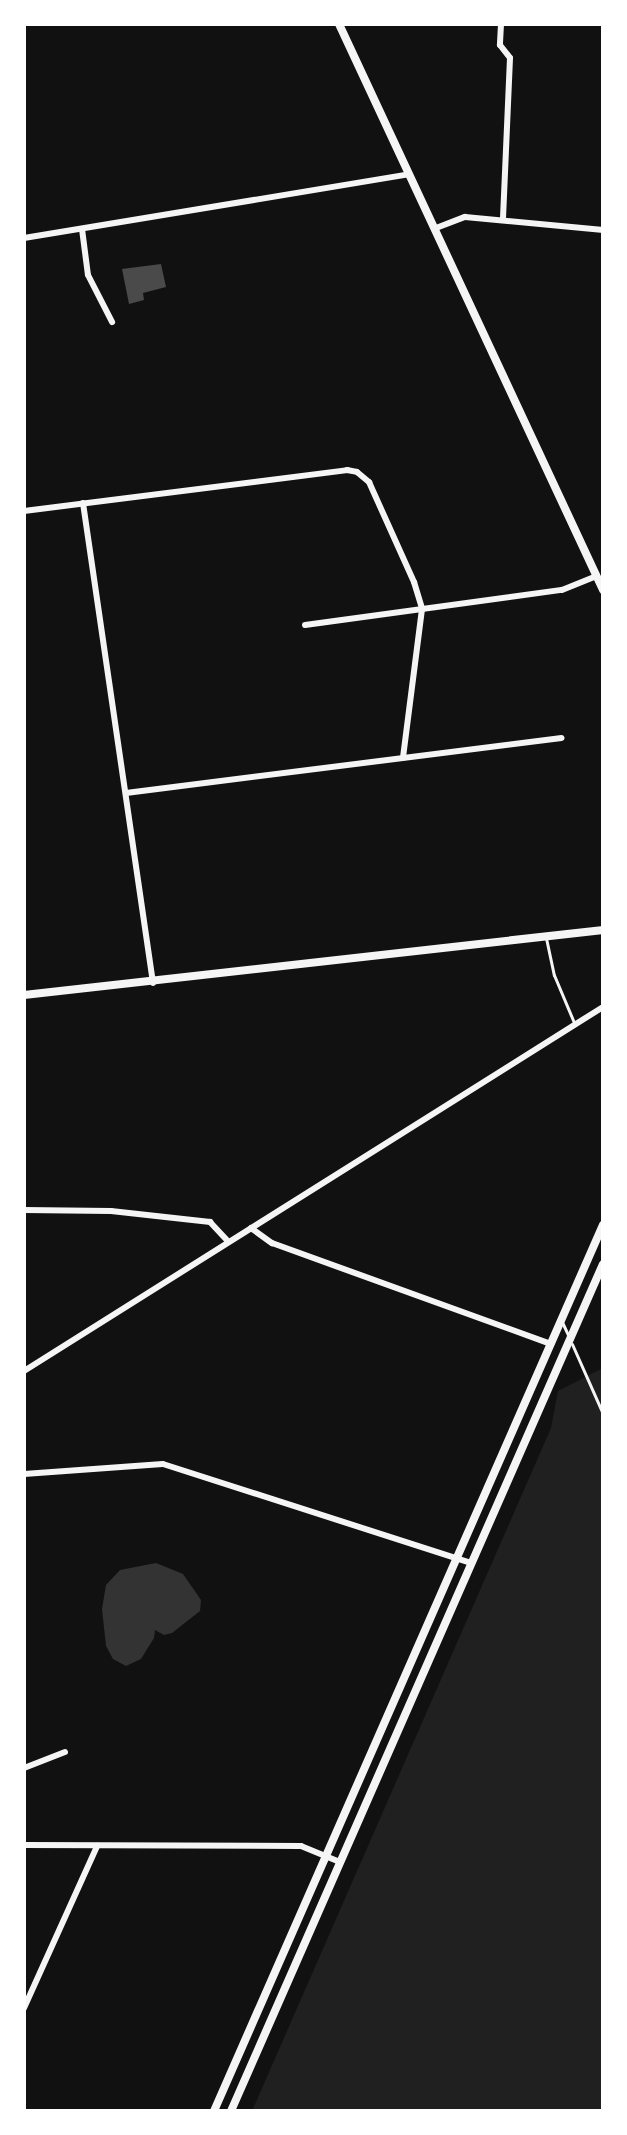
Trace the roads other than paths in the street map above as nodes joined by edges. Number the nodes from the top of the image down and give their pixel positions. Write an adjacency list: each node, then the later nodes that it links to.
1 (339, 24): 3 (street)
2 (501, 24): 4 (street)
3 (410, 174): 5 (street); 6 (street)
4 (503, 220): 5 (street); 7 (street)
5 (436, 228): 12 (street)
6 (82, 229): 8 (street); 9 (street)
7 (603, 230)
8 (24, 238)
9 (112, 322)
10 (83, 503): 11 (street); 14 (street); 18 (street)
11 (24, 511)
12 (597, 576): 13 (street); 14 (street)
13 (603, 590)
14 (422, 609): 15 (street); 17 (street)
15 (305, 625)
16 (562, 738): 17 (street)
17 (403, 758): 18 (street)
18 (126, 793): 21 (street)
19 (603, 930): 20 (street)
20 (545, 937): 21 (street); 24 (lane)
21 (153, 983): 22 (street)
22 (24, 995)
23 (603, 1007): 24 (street)
24 (575, 1025): 27 (street)
25 (24, 1210): 28 (street)
26 (603, 1225): 30 (street)
27 (251, 1228): 28 (street); 32 (street)
28 (228, 1241): 33 (street)
29 (603, 1264): 31 (street)
30 (561, 1320): 31 (lane); 32 (street)
31 (570, 1339): 34 (lane); 37 (street)
32 (551, 1344): 36 (street)
33 (24, 1371)
34 (603, 1414)
35 (24, 1474): 36 (street)
36 (457, 1558): 37 (street); 42 (street)
37 (472, 1563): 43 (street)
38 (65, 1752): 39 (street)
39 (24, 1768)
40 (24, 1845): 41 (street)
41 (97, 1846): 42 (street); 44 (street)
42 (326, 1856): 43 (street); 45 (street)
43 (340, 1862): 46 (street)
44 (24, 2008)
45 (214, 2111)
46 (231, 2111)

